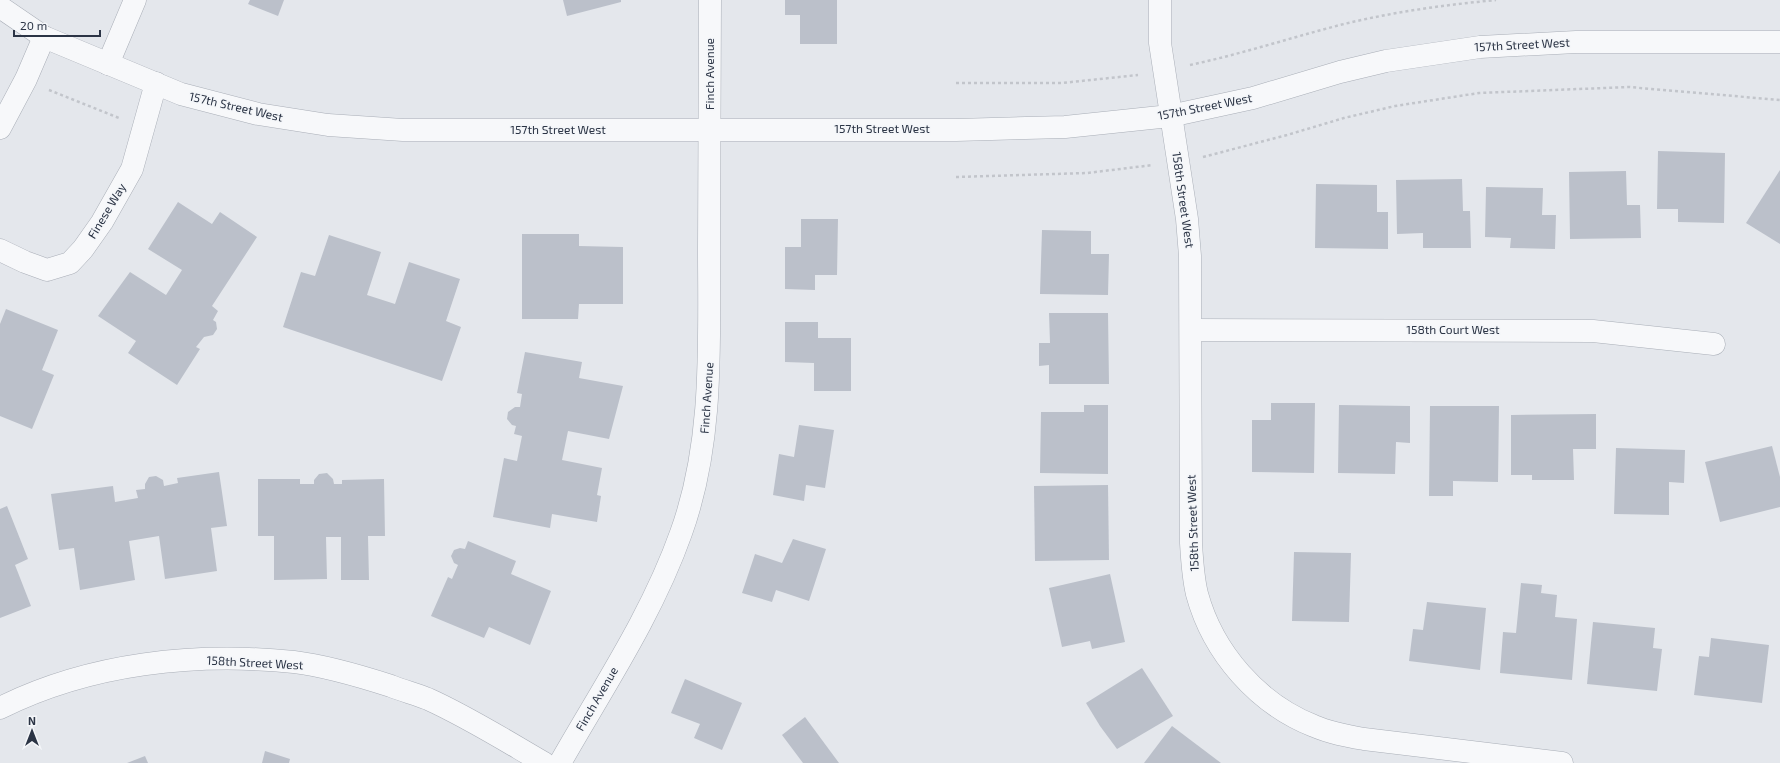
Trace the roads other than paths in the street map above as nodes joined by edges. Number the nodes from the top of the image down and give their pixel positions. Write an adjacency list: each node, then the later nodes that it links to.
1 (135, 0): 7 (street)
2 (710, 0): 11 (street, Finch Avenue)
3 (1160, 0): 9 (street, 158th Street West)
4 (0, 7): 5 (street, 157th Street West)
5 (44, 37): 7 (street, 157th Street West); 10 (street)
6 (1780, 42): 9 (street, 157th Street West)
7 (108, 64): 8 (street, 157th Street West)
8 (156, 83): 11 (street, 157th Street West); 12 (street, Finese Way)
9 (1170, 116): 11 (street, 157th Street West); 13 (street, 158th Street West)
10 (0, 128)
11 (710, 129): 17 (street, Finch Avenue)
12 (0, 250)
13 (1191, 330): 14 (street, 158th Court West); 18 (street, 158th Street West)
14 (1714, 344)
15 (0, 708): 16 (street, 158th Street West)
16 (544, 763)
17 (560, 763)
18 (1562, 763)

